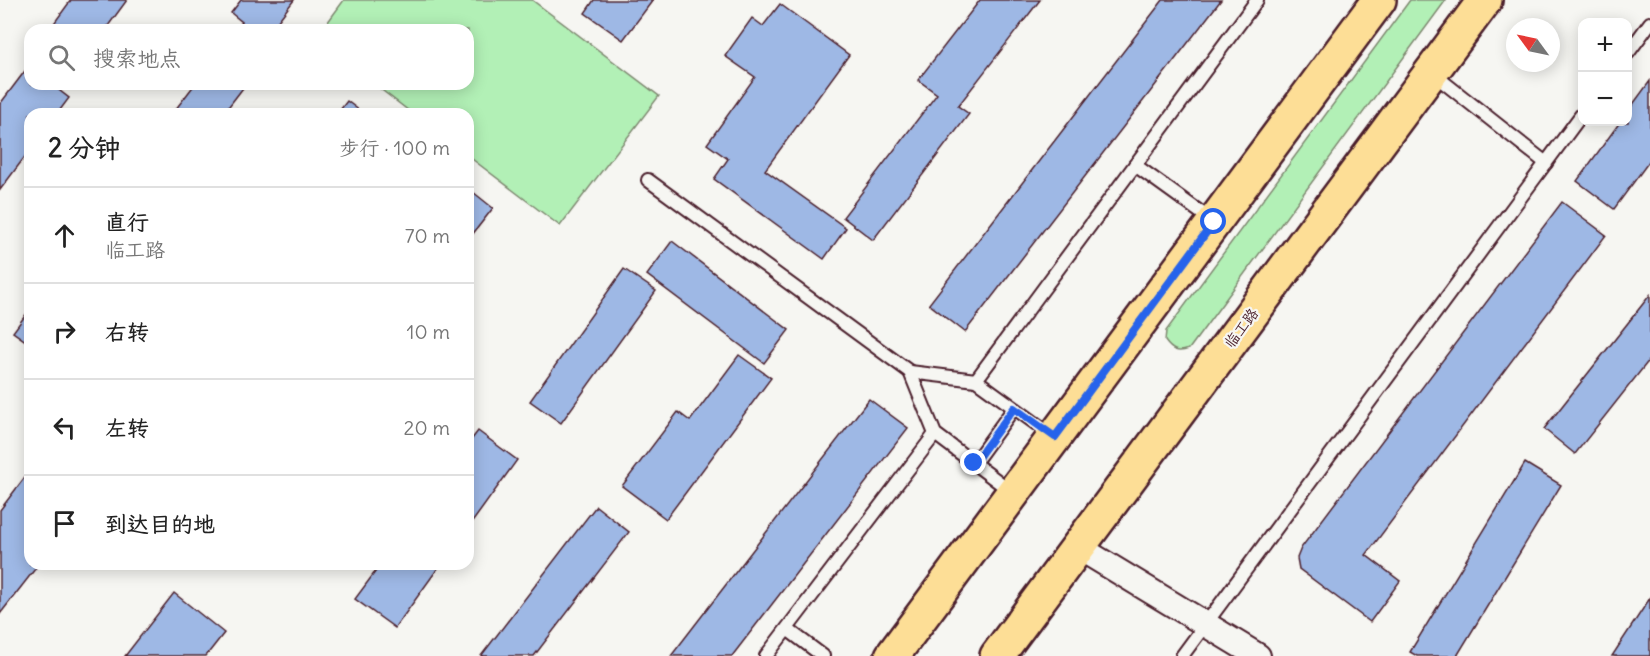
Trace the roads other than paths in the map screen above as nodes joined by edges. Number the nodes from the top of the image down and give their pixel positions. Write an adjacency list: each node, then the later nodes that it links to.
1 (1257, 0): 9 (lane)
2 (1485, 0): 6 (main road, 临工路)
3 (1372, 5): 11 (main road)
4 (1650, 22): 5 (lane)
5 (1632, 47)
6 (1431, 72): 8 (lane); 19 (main road, 临工路)
7 (1578, 119): 8 (lane)
8 (1546, 163): 20 (lane)
9 (1135, 165): 11 (lane); 13 (lane)
10 (648, 180): 12 (lane)
11 (1214, 222): 16 (main road)
12 (910, 372): 13 (lane); 15 (lane)
13 (976, 380): 14 (lane)
14 (1014, 408): 16 (lane); 17 (lane)
15 (935, 435): 17 (lane); 21 (lane)
16 (1055, 437): 18 (main road)
17 (974, 463): 18 (lane)
18 (1013, 493): 24 (main road)
19 (1078, 547): 20 (street); 25 (main road, 临工路)
20 (1205, 624): 26 (lane); 27 (street)
21 (787, 629): 22 (lane); 23 (lane)
22 (766, 656)
23 (823, 656)
24 (892, 656)
25 (997, 656)
26 (1182, 656)
27 (1258, 656)

